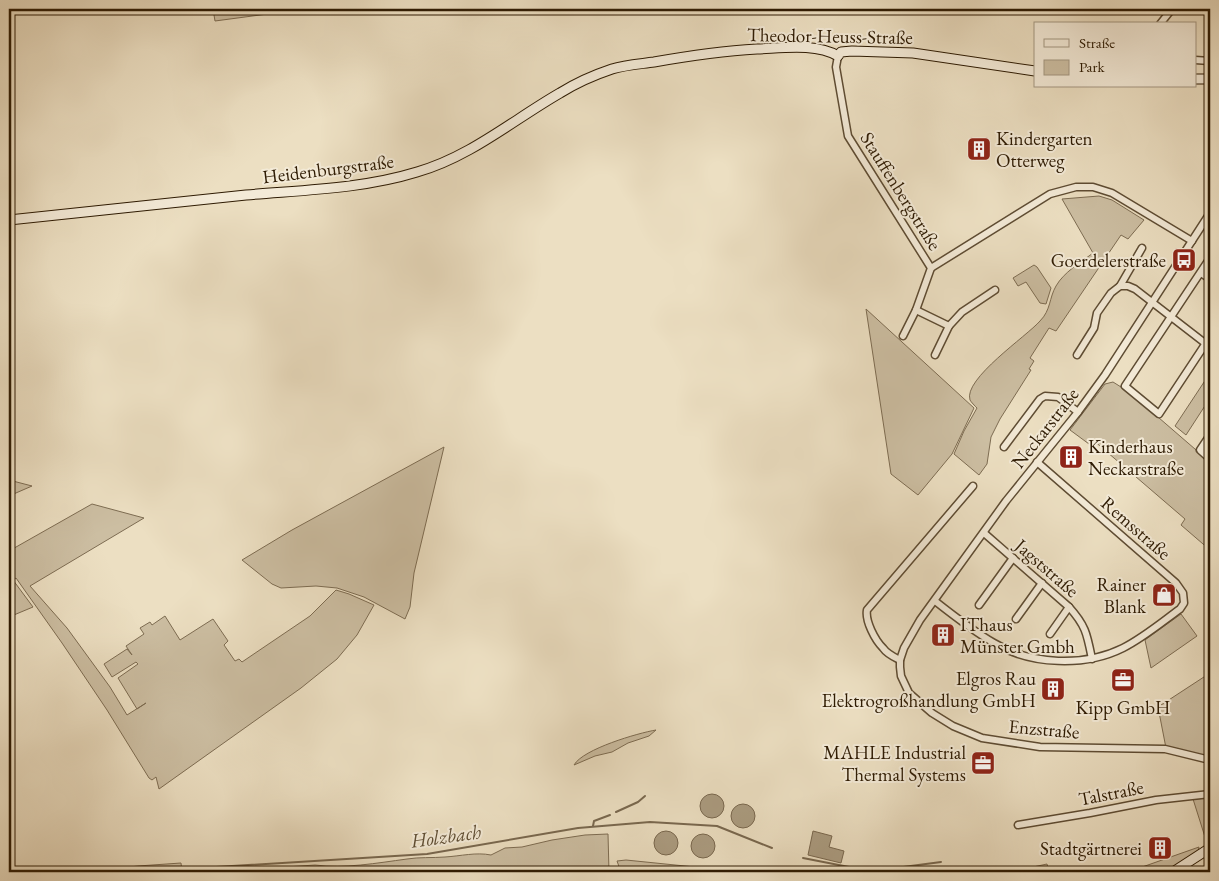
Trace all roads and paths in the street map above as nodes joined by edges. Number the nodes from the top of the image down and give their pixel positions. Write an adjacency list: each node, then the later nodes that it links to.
1 (1172, 9): 2 (street)
2 (1162, 22)
3 (838, 56): 6 (street, Theodor-Heuss-Straße); 7 (street, Theodor-Heuss-Straße); 15 (street, Stauffenbergstraße)
4 (1196, 60): 5 (street)
5 (1210, 61)
6 (624, 66): 11 (street, Heidenburgstraße)
7 (1034, 71)
8 (1196, 79): 9 (street)
9 (1210, 79)
10 (1210, 213): 12 (street, Neckarstraße)
11 (9, 220)
12 (1192, 241): 15 (street); 20 (street, Neckarstraße)
13 (1142, 248): 18 (street)
14 (1210, 258): 16 (street)
15 (931, 268): 21 (street, Stauffenbergstraße)
16 (1200, 274): 17 (street); 22 (street)
17 (1210, 280)
18 (1120, 286): 20 (street); 27 (street)
19 (996, 290): 23 (street)
20 (1154, 302): 22 (street); 28 (street, Neckarstraße)
21 (916, 310): 23 (street); 24 (street, Stauffenbergstraße)
22 (1171, 316): 25 (street); 25 (street)
23 (949, 326): 26 (street)
24 (902, 336)
25 (1208, 345)
26 (935, 355)
27 (1077, 355)
28 (1078, 412): 30 (street); 32 (street, Neckarstraße)
29 (1210, 435): 31 (street)
30 (1004, 447)
31 (1210, 459)
32 (1037, 462): 34 (street, Neckarstraße); 42 (street, Remsstraße)
33 (972, 486): 43 (street)
34 (984, 532): 35 (street, Jagststraße); 37 (street, Neckarstraße)
35 (1013, 558): 36 (street, Jagststraße); 38 (street)
36 (1042, 583): 39 (street, Jagststraße); 40 (street)
37 (935, 601): 42 (street); 43 (street, Neckarstraße)
38 (980, 605)
39 (1069, 607): 41 (street); 42 (street, Jagststraße)
40 (1016, 619)
41 (1050, 634)
42 (1092, 659)
43 (900, 660): 44 (street, Enzstraße)
44 (1210, 760)
45 (1210, 794): 46 (street, Talstraße)
46 (1018, 825)
47 (1210, 848): 48 (street)
48 (1173, 872)

